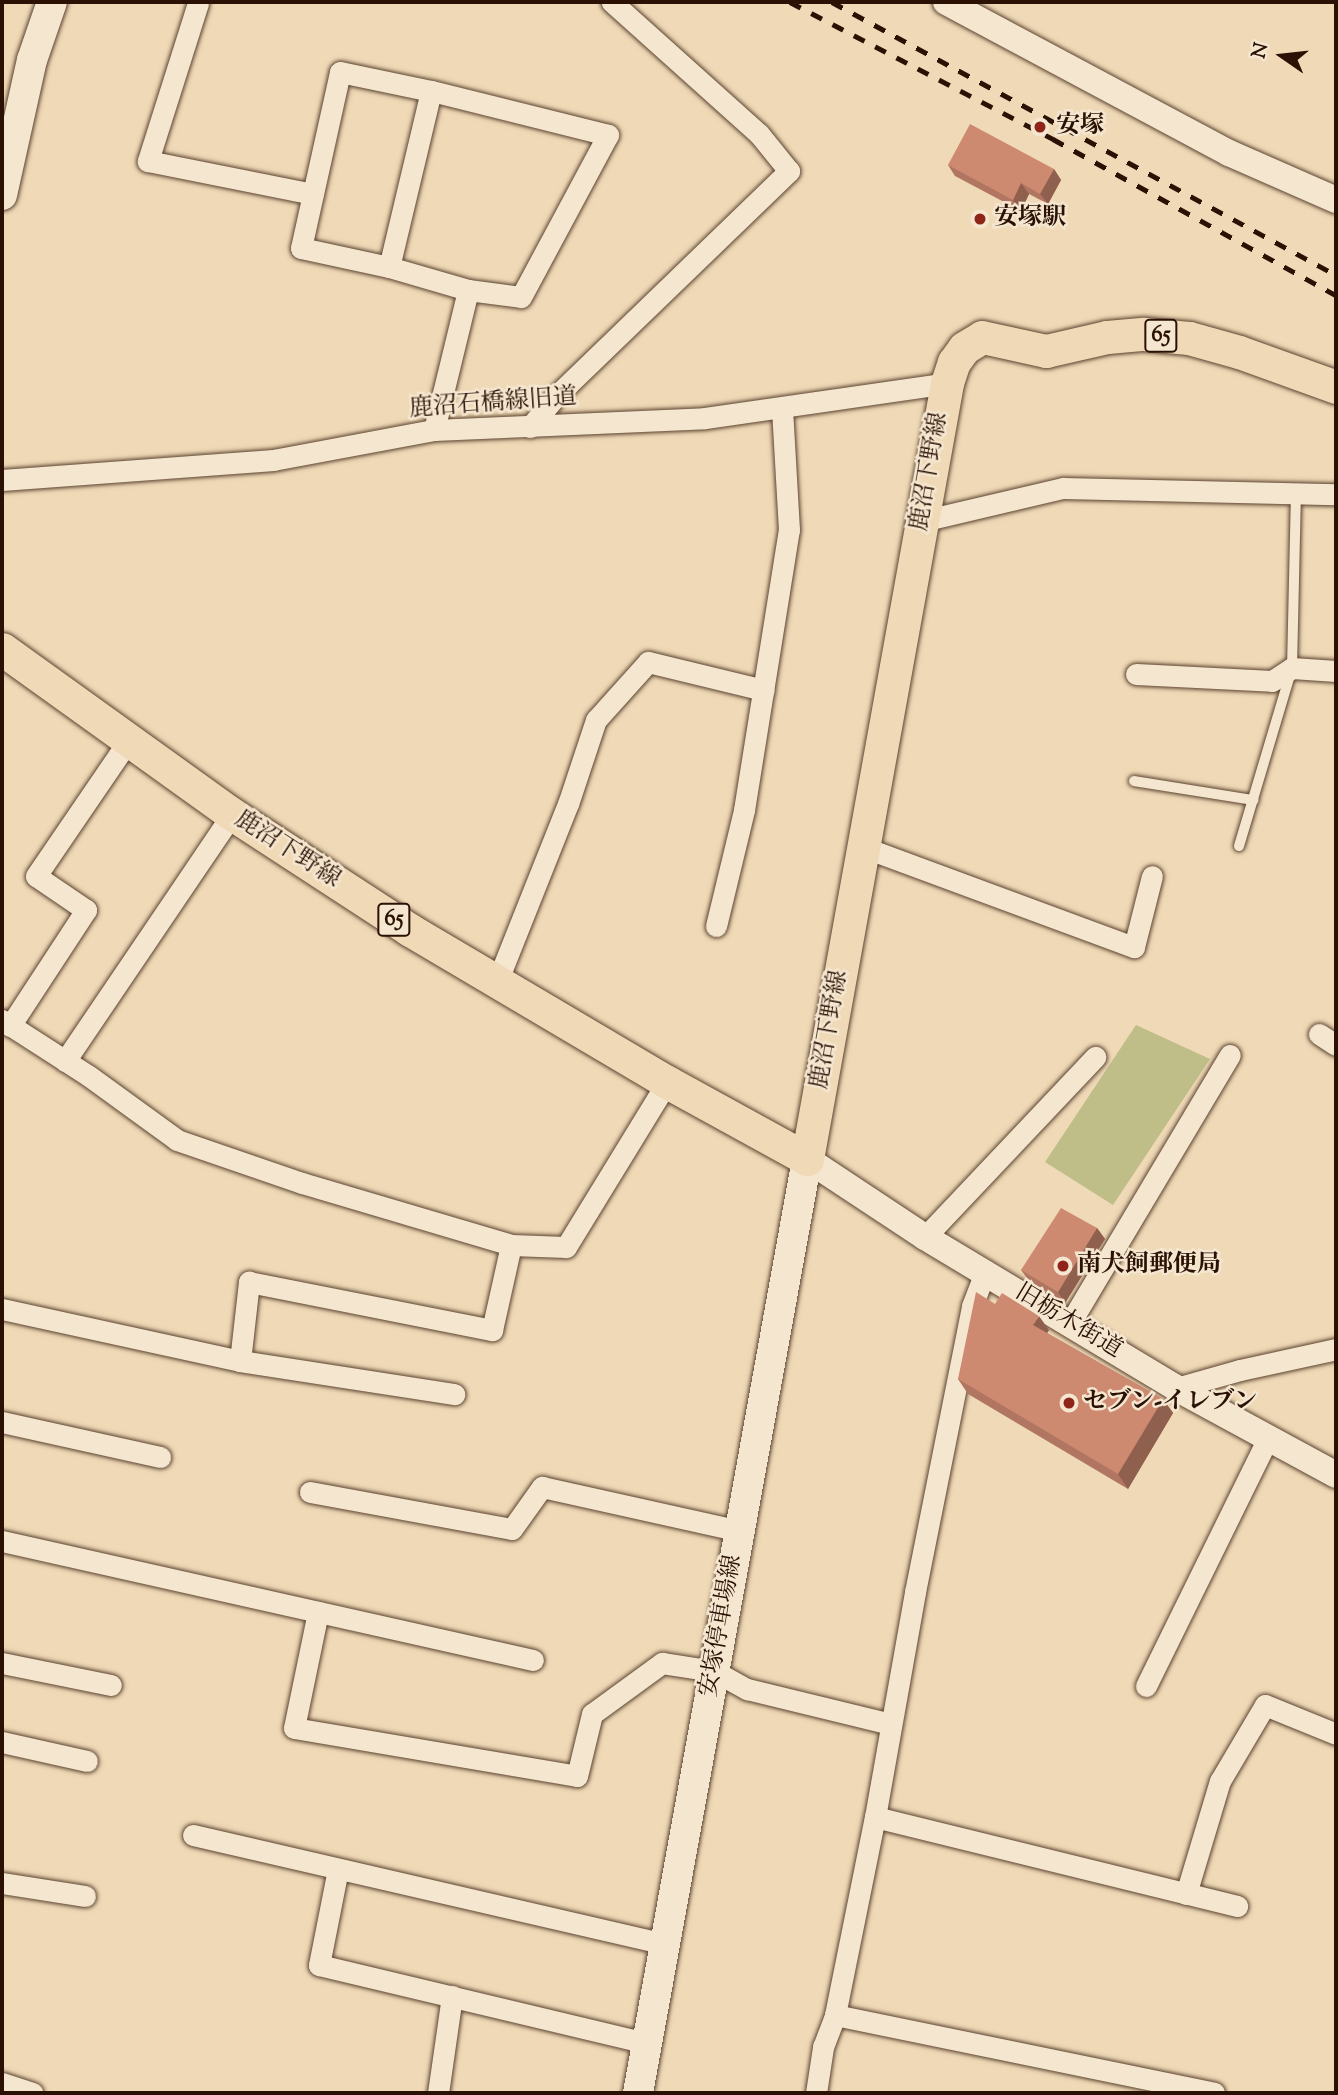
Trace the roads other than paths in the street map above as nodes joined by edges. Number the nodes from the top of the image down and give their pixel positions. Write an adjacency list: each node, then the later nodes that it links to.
1 (52, 2): 7 (main road)
2 (611, 2): 14 (street)
3 (946, 2): 8 (street)
4 (198, 3): 6 (street)
5 (430, 91): 6 (street); 9 (street); 10 (street)
6 (313, 194): 9 (street)
7 (2, 195)
8 (1336, 200)
9 (389, 267): 10 (street)
10 (468, 290): 15 (street)
11 (947, 383): 12 (main road, 鹿沼下野線 / 65); 13 (street, 鹿沼石橋線旧道); 19 (main road, 鹿沼下野線 / 65)
12 (1336, 387)
13 (782, 407): 14 (street, 鹿沼石橋線旧道); 24 (street)
14 (530, 427): 15 (street, 鹿沼石橋線旧道)
15 (434, 430): 16 (street, 鹿沼石橋線旧道)
16 (2, 480)
17 (1336, 494): 18 (street)
18 (1296, 495): 19 (street); 21 (lane)
19 (922, 521): 30 (main road, 鹿沼下野線 / 65)
20 (2, 649): 25 (main road, 鹿沼下野線 / 65)
21 (1292, 668): 22 (street); 23 (street); 27 (lane)
22 (1336, 671)
23 (1136, 674)
24 (764, 690): 32 (street); 33 (street)
25 (128, 741): 28 (main road, 鹿沼下野線 / 65); 34 (street)
26 (1134, 781): 27 (lane)
27 (1253, 800): 29 (lane)
28 (232, 814): 33 (main road, 鹿沼下野線 / 65); 37 (street)
29 (1239, 846)
30 (863, 847): 31 (street); 39 (main road, 鹿沼下野線 / 65)
31 (1152, 876)
32 (716, 926)
33 (497, 982): 38 (main road, 鹿沼下野線 / 65)
34 (6, 1023): 37 (street)
35 (1230, 1055): 44 (street)
36 (1095, 1056): 40 (street)
37 (65, 1061): 41 (street)
38 (667, 1082): 39 (main road, 鹿沼下野線 / 65); 41 (street)
39 (807, 1159): 40 (street, 旧栃木街道); 54 (main road, 安塚停車場線)
40 (925, 1237): 42 (street, 旧栃木街道)
41 (511, 1245): 46 (street)
42 (985, 1272): 44 (street, 旧栃木街道); 62 (street)
43 (2, 1309): 46 (street)
44 (1070, 1324): 47 (street, 旧栃木街道)
45 (1336, 1349): 47 (street)
46 (240, 1361): 48 (street)
47 (1177, 1388): 50 (street, 旧栃木街道)
48 (454, 1394)
49 (2, 1422): 51 (street)
50 (1268, 1438): 52 (street, 旧栃木街道); 61 (street)
51 (160, 1457)
52 (1336, 1475)
53 (310, 1492): 54 (street)
54 (740, 1531): 59 (main road, 安塚停車場線)
55 (2, 1541): 56 (street)
56 (318, 1612): 57 (street); 59 (street)
57 (533, 1660)
58 (2, 1663): 60 (street)
59 (714, 1671): 62 (street); 73 (main road, 安塚停車場線)
60 (111, 1685)
61 (1146, 1686)
62 (891, 1724): 66 (street)
63 (1336, 1734): 70 (street)
64 (2, 1742): 65 (street)
65 (88, 1761)
66 (875, 1817): 70 (street); 75 (street)
67 (193, 1835): 68 (street)
68 (338, 1869): 73 (street); 74 (street)
69 (2, 1883): 71 (street)
70 (1186, 1894): 72 (street)
71 (85, 1896)
72 (1237, 1906)
73 (665, 1944): 76 (main road, 安塚停車場線)
74 (452, 1996): 76 (street); 80 (street)
75 (835, 2015): 78 (street); 82 (street)
76 (647, 2043): 81 (main road, 安塚停車場線)
77 (2, 2082): 79 (street)
78 (1122, 2084): 83 (street)
79 (32, 2093)
80 (438, 2093)
81 (638, 2093)
82 (816, 2093)
83 (1214, 2093)

